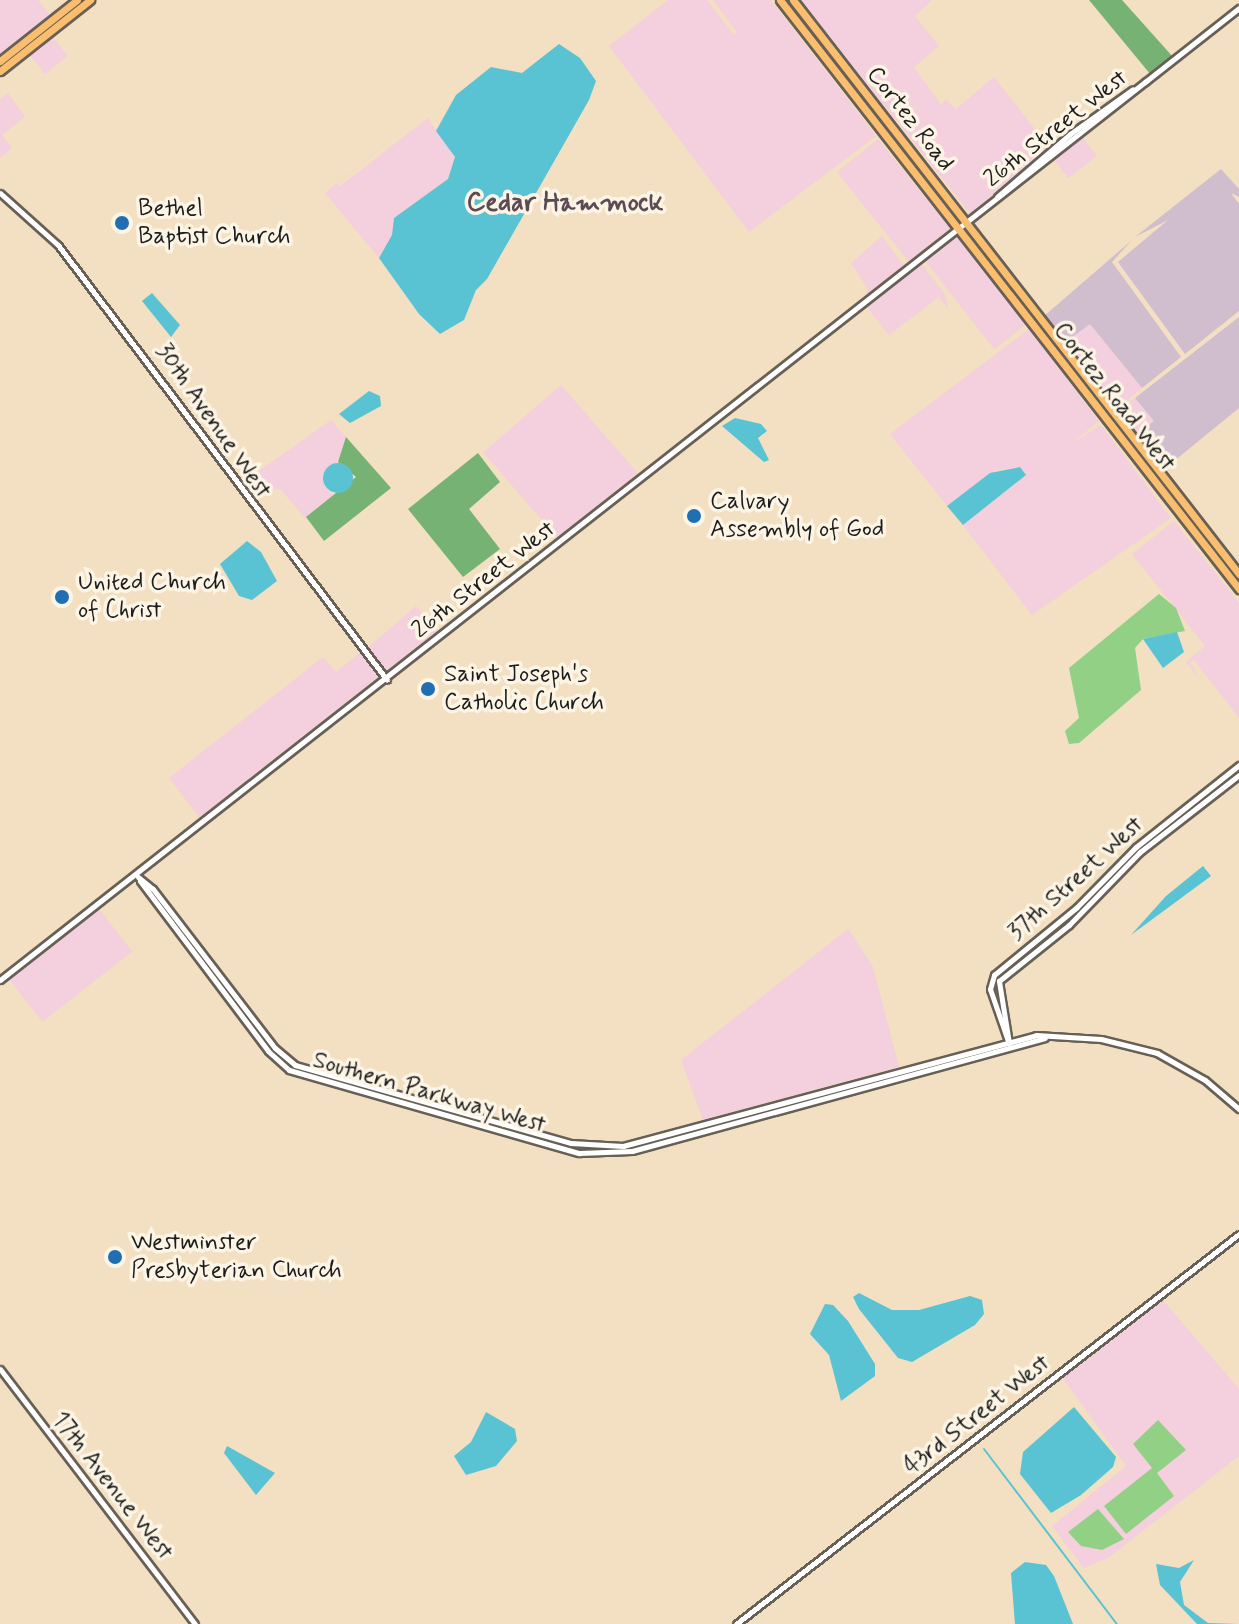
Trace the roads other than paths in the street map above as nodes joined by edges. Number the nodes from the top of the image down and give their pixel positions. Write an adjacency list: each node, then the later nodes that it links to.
1 (77, 0): 7 (main road)
2 (90, 0): 10 (main road)
3 (780, 0): 6 (main road, Cortez Road)
4 (793, 0): 8 (main road, Cortez Road)
5 (1239, 8): 13 (street, 26th Street West)
6 (821, 52): 8 (main road); 9 (main road, Cortez Road)
7 (0, 61)
8 (841, 62): 11 (main road, Cortez Road)
9 (832, 66): 11 (main road); 13 (main road, Cortez Road)
10 (0, 71)
11 (873, 103): 13 (main road, Cortez Road)
12 (0, 193): 20 (street, 30th Avenue West)
13 (962, 226): 14 (main road, Cortez Road); 15 (main road, Cortez Road West); 20 (street, 26th Street West)
14 (996, 262): 16 (main road, Cortez Road West)
15 (1071, 373): 16 (main road); 17 (main road, Cortez Road West)
16 (1093, 387): 17 (main road, Cortez Road West)
17 (1110, 415): 18 (main road, Cortez Road West); 19 (main road, Cortez Road West)
18 (1239, 574)
19 (1239, 589)
20 (387, 680): 23 (street, 26th Street West)
21 (1239, 765): 25 (street, 37th Street West)
22 (1239, 775): 25 (street, 37th Street West)
23 (138, 877): 24 (street, 26th Street West); 25 (street, Southern Parkway West)
24 (0, 980)
25 (1009, 1045): 26 (street, Southern Parkway West)
26 (1239, 1109)
27 (1239, 1234): 30 (street, 43rd Street West)
28 (0, 1369): 29 (street, 17th Avenue West)
29 (195, 1624)
30 (736, 1624)

